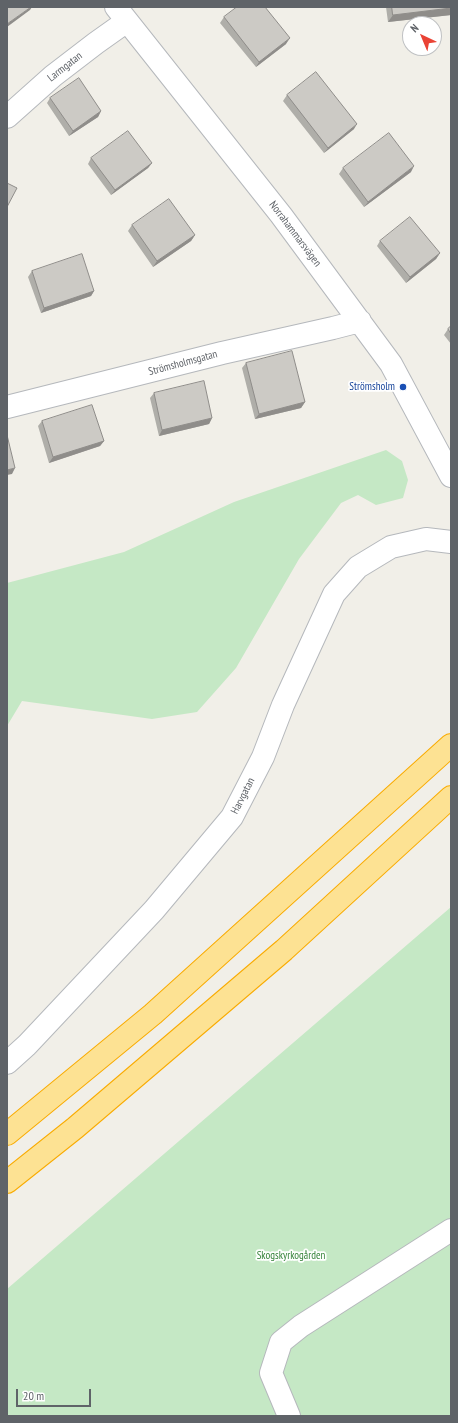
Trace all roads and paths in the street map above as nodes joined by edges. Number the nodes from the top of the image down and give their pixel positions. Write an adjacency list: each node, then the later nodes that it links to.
1 (122, 14): 2 (street, Larmgatan); 3 (street, Norrahammarsvägen)
2 (7, 117)
3 (360, 321): 4 (street, Strömsholmsgatan); 5 (street, Norrahammarsvägen)
4 (7, 407)
5 (451, 476)
6 (451, 542): 9 (street, Harvgatan)
7 (451, 744): 10 (highway)
8 (451, 797): 11 (highway)
9 (7, 1063)
10 (7, 1134)
11 (7, 1182)
12 (451, 1230): 13 (street)
13 (289, 1416)

